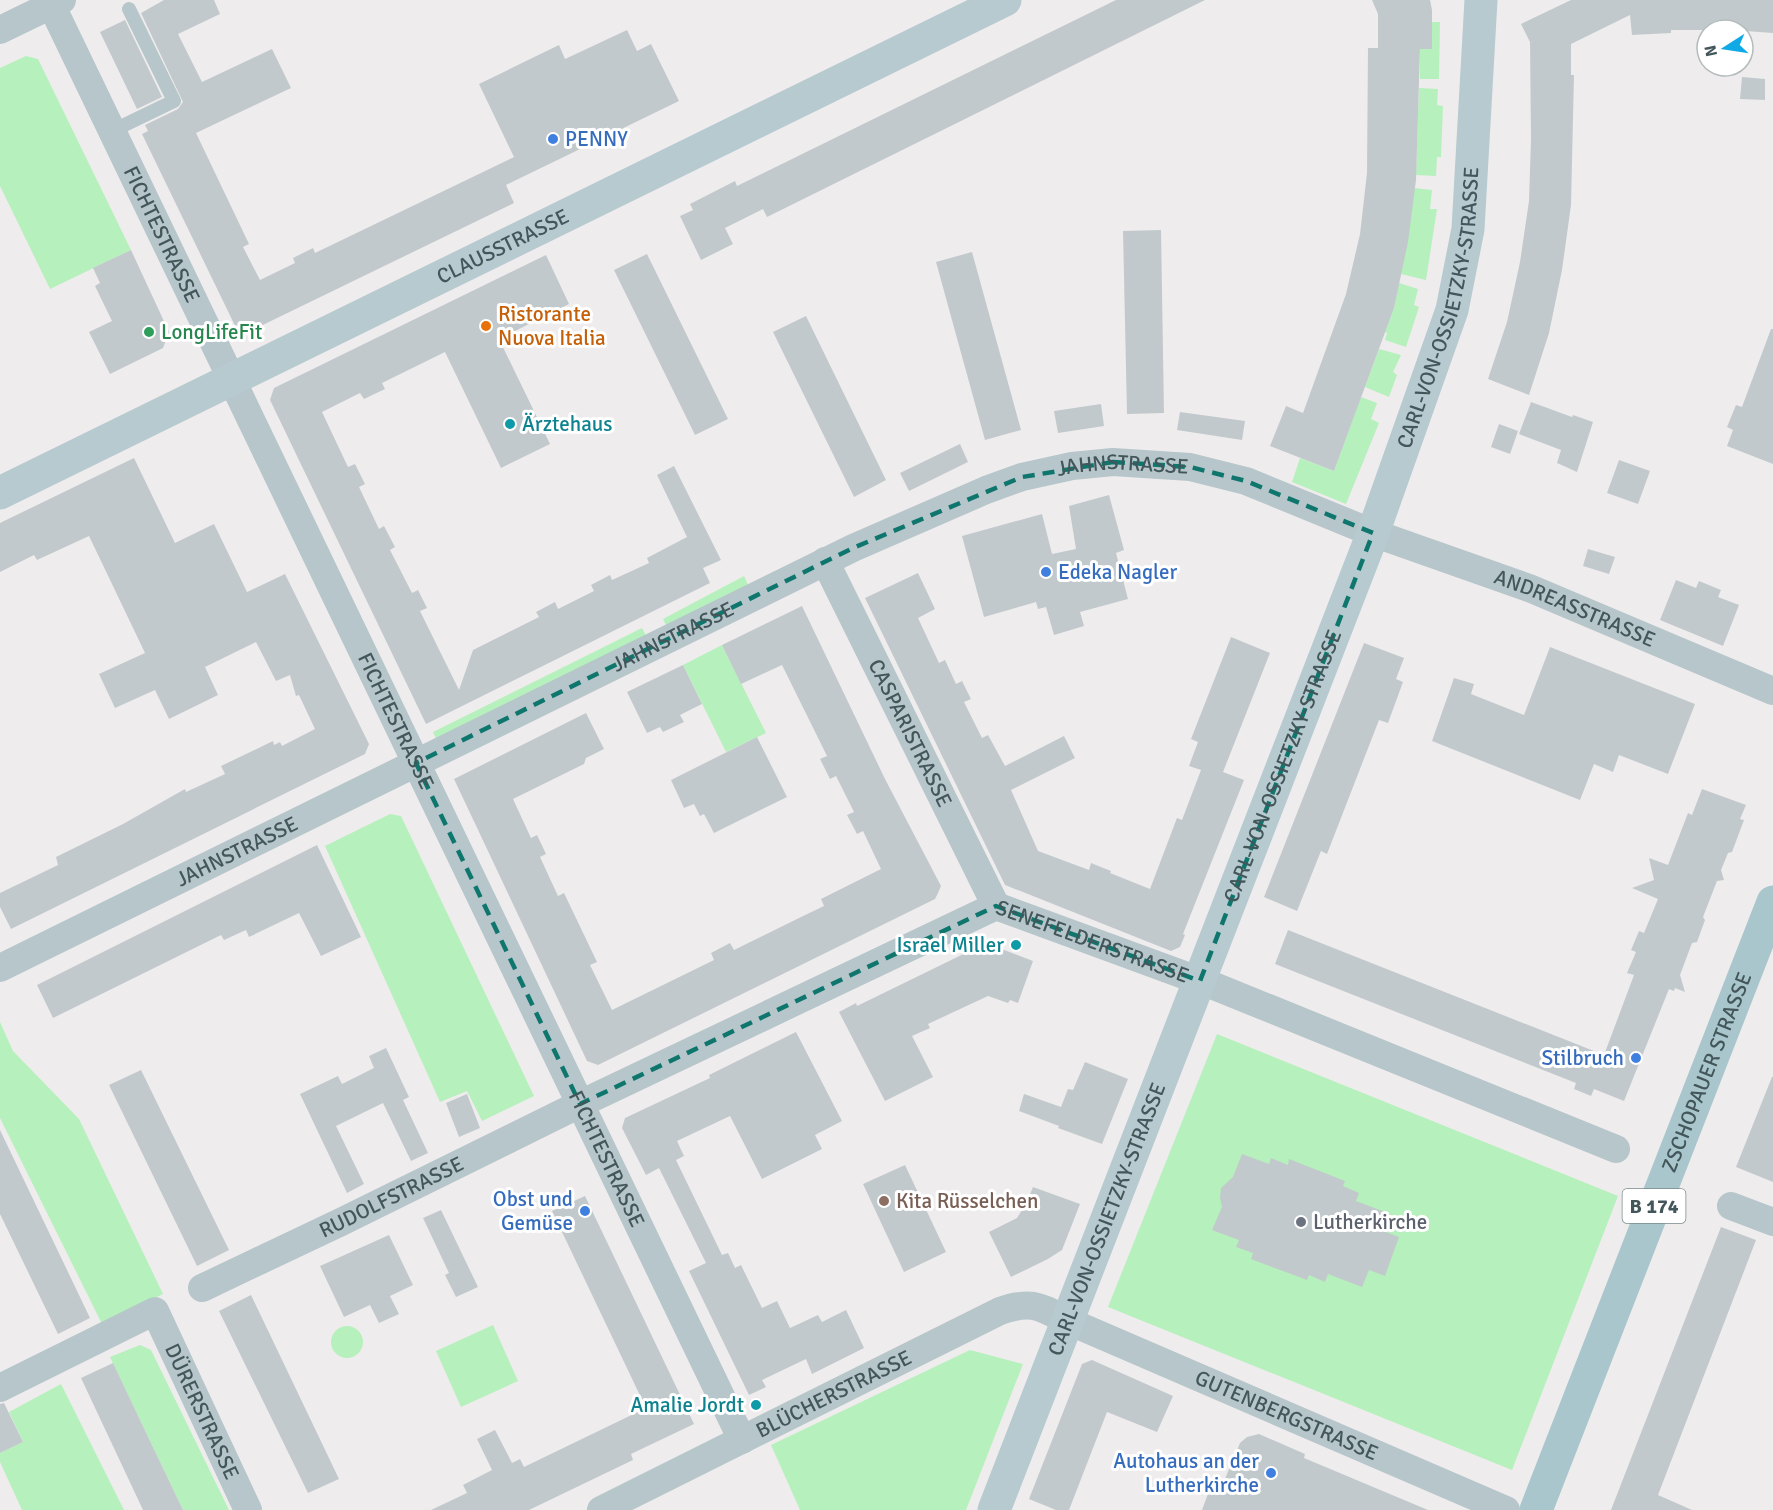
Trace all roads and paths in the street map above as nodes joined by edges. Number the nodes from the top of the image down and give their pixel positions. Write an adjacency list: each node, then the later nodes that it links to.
1 (1005, 0): 7 (street, CLAUSSTRASSE)
2 (1481, 0): 9 (street, CARL-VON-OSSIETZKY-STRASSE)
3 (54, 2): 5 (street); 6 (street, FICHTESTRASSE)
4 (129, 9): 6 (lane)
5 (0, 30)
6 (112, 131): 7 (street, FICHTESTRASSE)
7 (231, 379): 8 (street, CLAUSSTRASSE); 12 (street, FICHTESTRASSE)
8 (0, 493)
9 (1373, 532): 10 (street, JAHNSTRASSE); 11 (street, ANDREASSTRASSE); 16 (street, CARL-VON-OSSIETZKY-STRASSE)
10 (825, 561): 12 (street, JAHNSTRASSE); 14 (street, CASPARISTRASSE)
11 (1773, 691)
12 (416, 763): 15 (street, JAHNSTRASSE); 17 (street, FICHTESTRASSE)
13 (1773, 902): 29 (main road, ZSCHOPAUER STRASSE / B 174)
14 (996, 906): 16 (street, SENEFELDERSTRASSE); 17 (street, SENEFELDERSTRASSE)
15 (0, 968)
16 (1200, 981): 18 (street, SENEFELDERSTRASSE); 22 (street, CARL-VON-OSSIETZKY-STRASSE)
17 (580, 1104): 21 (street, RUDOLFSTRASSE); 24 (street, FICHTESTRASSE)
18 (1616, 1149)
19 (1731, 1206): 20 (street)
20 (1773, 1222)
21 (202, 1288)
22 (1068, 1322): 24 (street, BLÜCHERSTRASSE); 27 (street, CARL-VON-OSSIETZKY-STRASSE); 28 (street, GUTENBERGSTRASSE)
23 (0, 1388): 25 (street, DÜRERSTRASSE)
24 (742, 1440): 26 (street, BLÜCHERSTRASSE)
25 (248, 1510)
26 (601, 1510)
27 (994, 1510)
28 (1506, 1510)
29 (1536, 1510)

